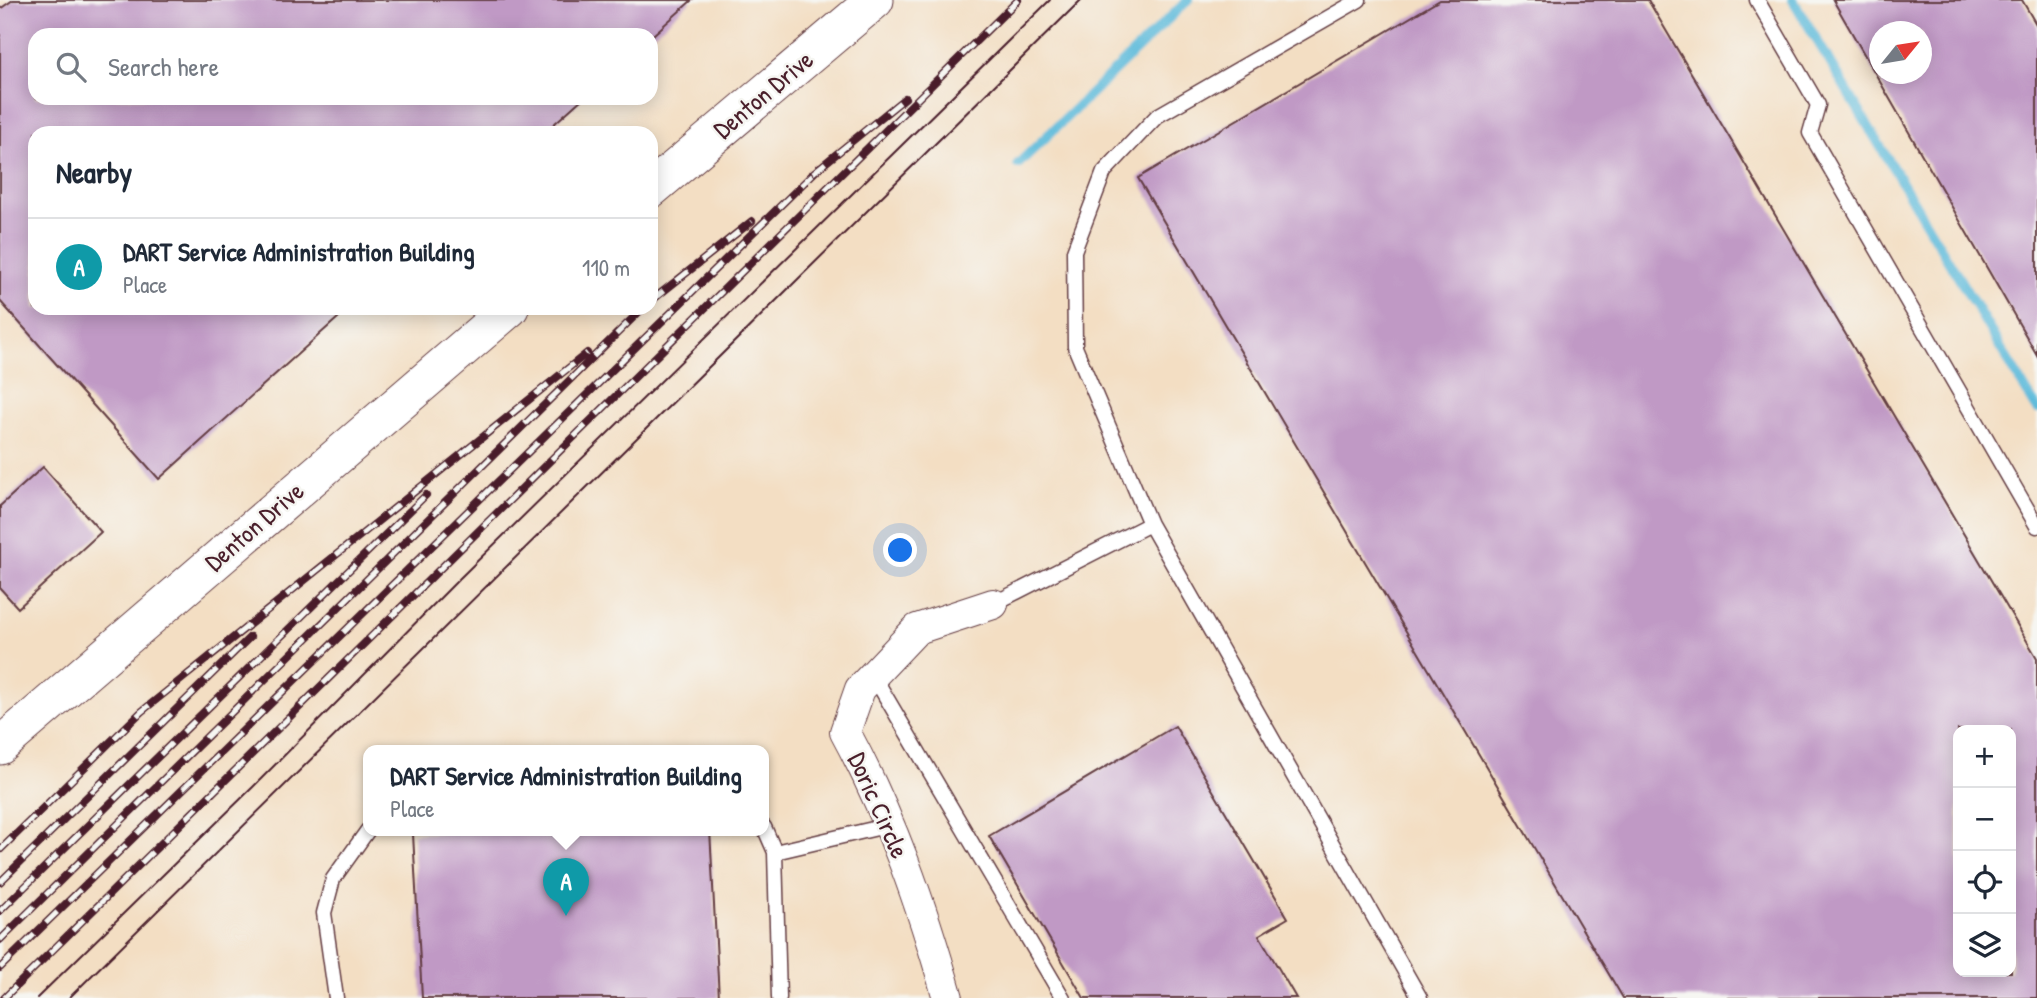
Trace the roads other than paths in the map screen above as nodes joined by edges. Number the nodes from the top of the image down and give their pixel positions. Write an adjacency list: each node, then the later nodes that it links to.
1 (875, 0): 4 (street, Denton Drive)
2 (1359, 0): 6 (lane)
3 (1757, 0): 7 (lane)
4 (658, 183)
5 (502, 315): 10 (street, Denton Drive)
6 (1150, 524): 8 (lane); 19 (lane)
7 (2037, 526)
8 (993, 604): 9 (street, Doric Circle)
9 (873, 675): 11 (street, Doric Circle); 18 (lane)
10 (0, 746)
11 (890, 825): 14 (lane); 17 (street, Doric Circle)
12 (364, 836): 15 (lane)
13 (768, 836): 14 (lane)
14 (775, 852): 16 (lane)
15 (336, 998)
16 (779, 998)
17 (948, 998)
18 (1063, 998)
19 (1420, 998)

